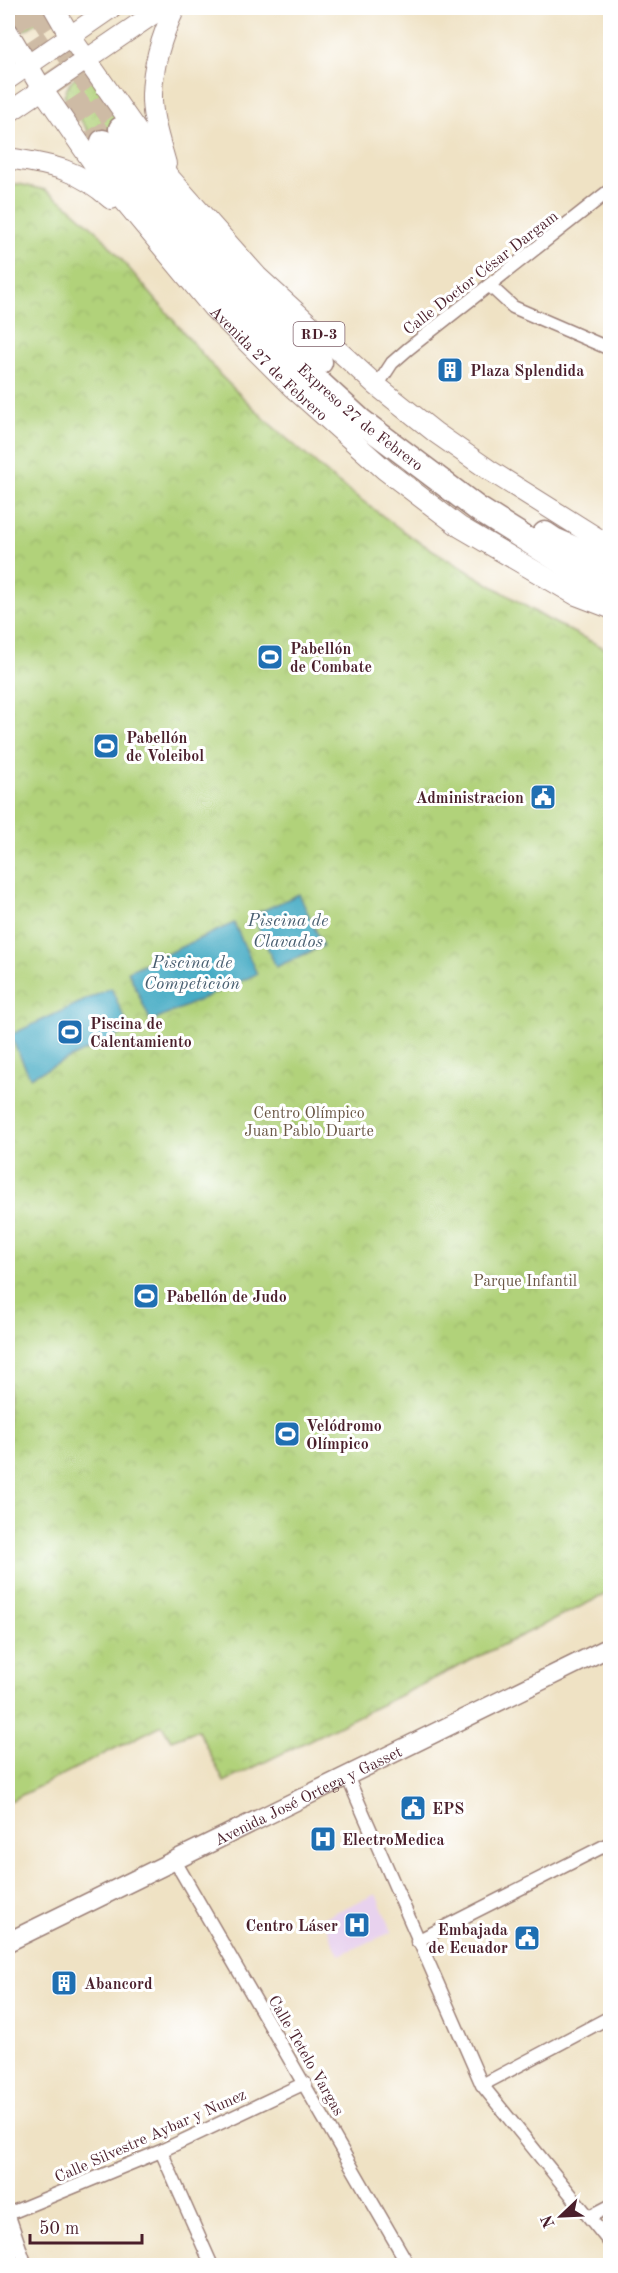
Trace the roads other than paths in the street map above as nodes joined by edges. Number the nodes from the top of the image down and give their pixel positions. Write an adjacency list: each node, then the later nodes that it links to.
1 (54, 8): 6 (main road, RD-3)
2 (111, 8): 6 (main road)
3 (162, 8): 7 (main road)
4 (175, 8): 13 (main road)
5 (8, 32): 8 (main road, Avenida 27 de Febrero)
6 (70, 36): 7 (main road, RD-3); 8 (main road)
7 (87, 59): 10 (main road); 13 (main road, RD-3)
8 (28, 65): 9 (main road); 10 (main road, Avenida 27 de Febrero)
9 (8, 79)
10 (42, 89): 11 (main road); 15 (main road, Avenida 27 de Febrero)
11 (8, 113)
12 (8, 158): 15 (main road)
13 (170, 178): 18 (main road, RD-3)
14 (610, 190): 16 (street, Calle Doctor César Dargam)
15 (159, 242): 22 (main road, Avenida 27 de Febrero)
16 (489, 285): 17 (street); 18 (street, Calle Doctor César Dargam)
17 (610, 349)
18 (378, 386): 19 (main road, RD-3)
19 (610, 546)
20 (610, 564): 21 (highway, Expreso 27 de Febrero / RD-3)
21 (610, 592)
22 (610, 608)
23 (610, 1647): 24 (main road, Avenida José Ortega y Gasset)
24 (347, 1776): 26 (main road, Avenida José Ortega y Gasset); 27 (street)
25 (610, 1843): 27 (street)
26 (176, 1861): 28 (main road, Avenida José Ortega y Gasset); 30 (street, Calle Tetelo Vargas)
27 (417, 1941): 31 (street)
28 (8, 1942)
29 (610, 2017): 31 (street)
30 (305, 2084): 32 (street, Calle Silvestre Aybar y Nunez); 39 (street, Calle Tetelo Vargas)
31 (482, 2085): 35 (street)
32 (161, 2151): 34 (street, Calle Silvestre Aybar y Nunez); 38 (street)
33 (610, 2206): 35 (street)
34 (8, 2213): 37 (street)
35 (589, 2217): 36 (street)
36 (610, 2243)
37 (26, 2265)
38 (212, 2265)
39 (409, 2265)

